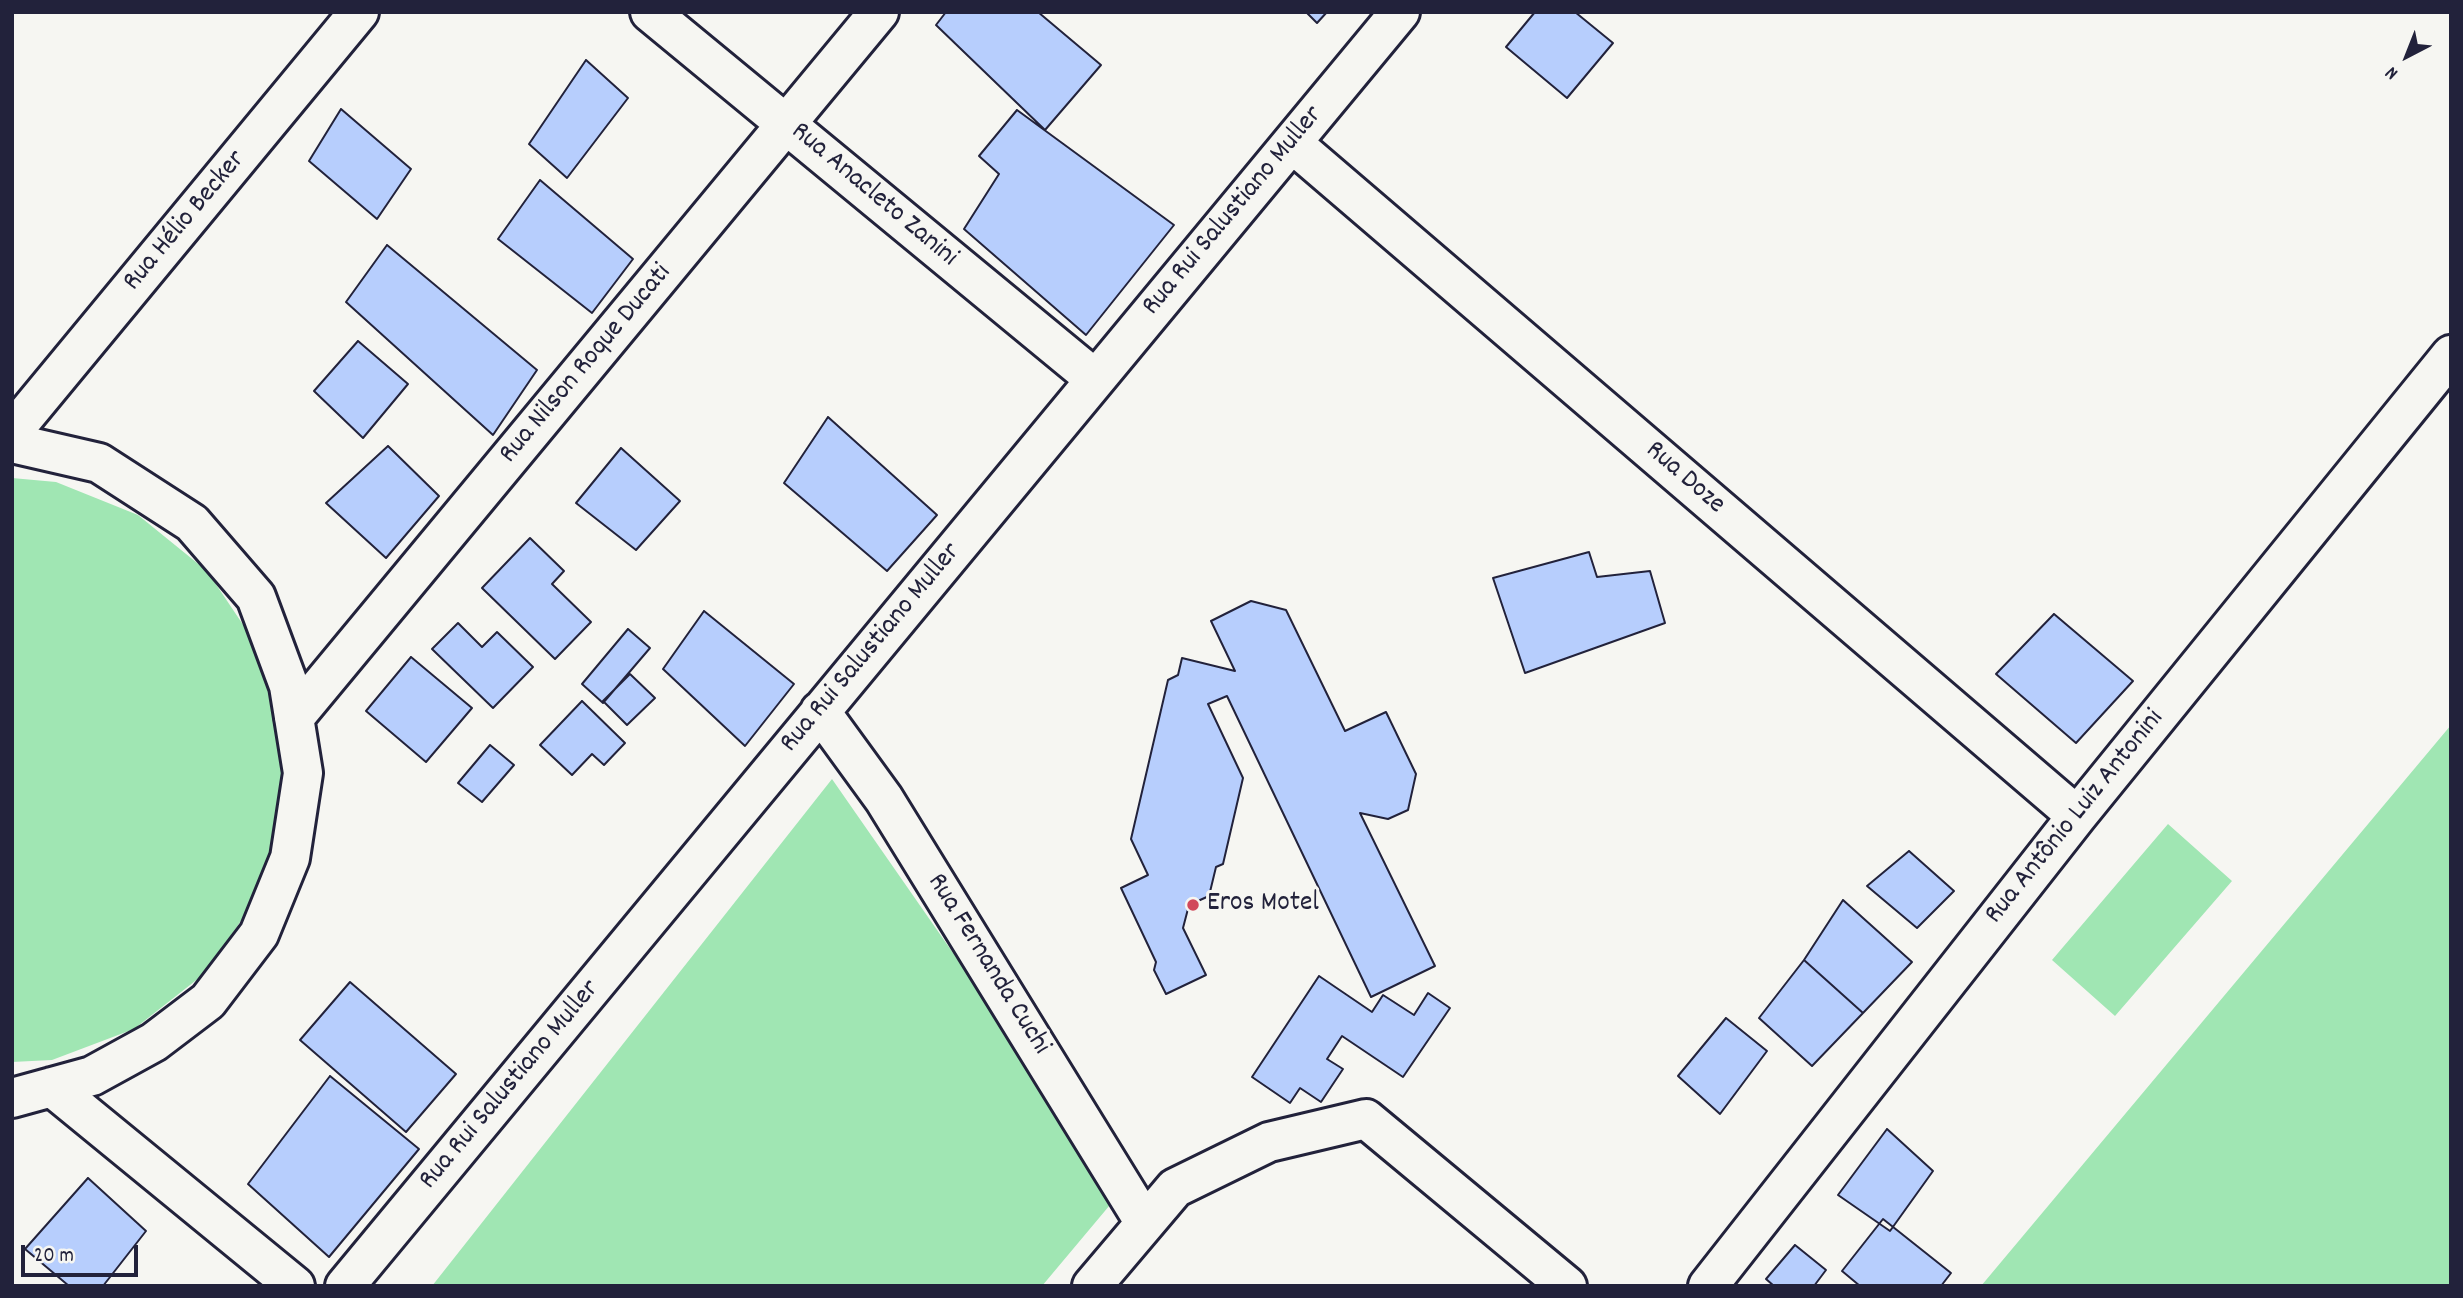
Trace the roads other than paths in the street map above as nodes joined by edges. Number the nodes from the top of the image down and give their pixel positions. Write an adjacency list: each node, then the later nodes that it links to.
1 (359, 12): 9 (street, Rua Hélio Becker)
2 (650, 12): 5 (street, Rua Anacleto Zanini)
3 (879, 12): 5 (street, Rua Nilson Roque Ducati)
4 (1400, 12): 6 (street, Rua Rui Salustiano Muller)
5 (786, 124): 8 (street, Rua Anacleto Zanini); 12 (street, Rua Nilson Roque Ducati)
6 (1292, 143): 8 (street, Rua Rui Salustiano Muller); 13 (street, Rua Doze)
7 (2451, 355): 13 (street, Rua Antônio Luiz Antonini)
8 (1095, 379): 11 (street, Rua Rui Salustiano Muller)
9 (12, 432)
10 (12, 443): 12 (street)
11 (820, 712): 16 (street, Rua Fernanda Cuchi); 18 (street, Rua Rui Salustiano Muller)
12 (295, 718): 14 (street)
13 (2077, 816): 21 (street, Rua Antônio Luiz Antonini)
14 (52, 1087): 15 (street); 17 (street)
15 (12, 1098)
16 (1145, 1223): 19 (street); 20 (street)
17 (295, 1286)
18 (345, 1286)
19 (1092, 1286)
20 (1567, 1286)
21 (1708, 1286)

